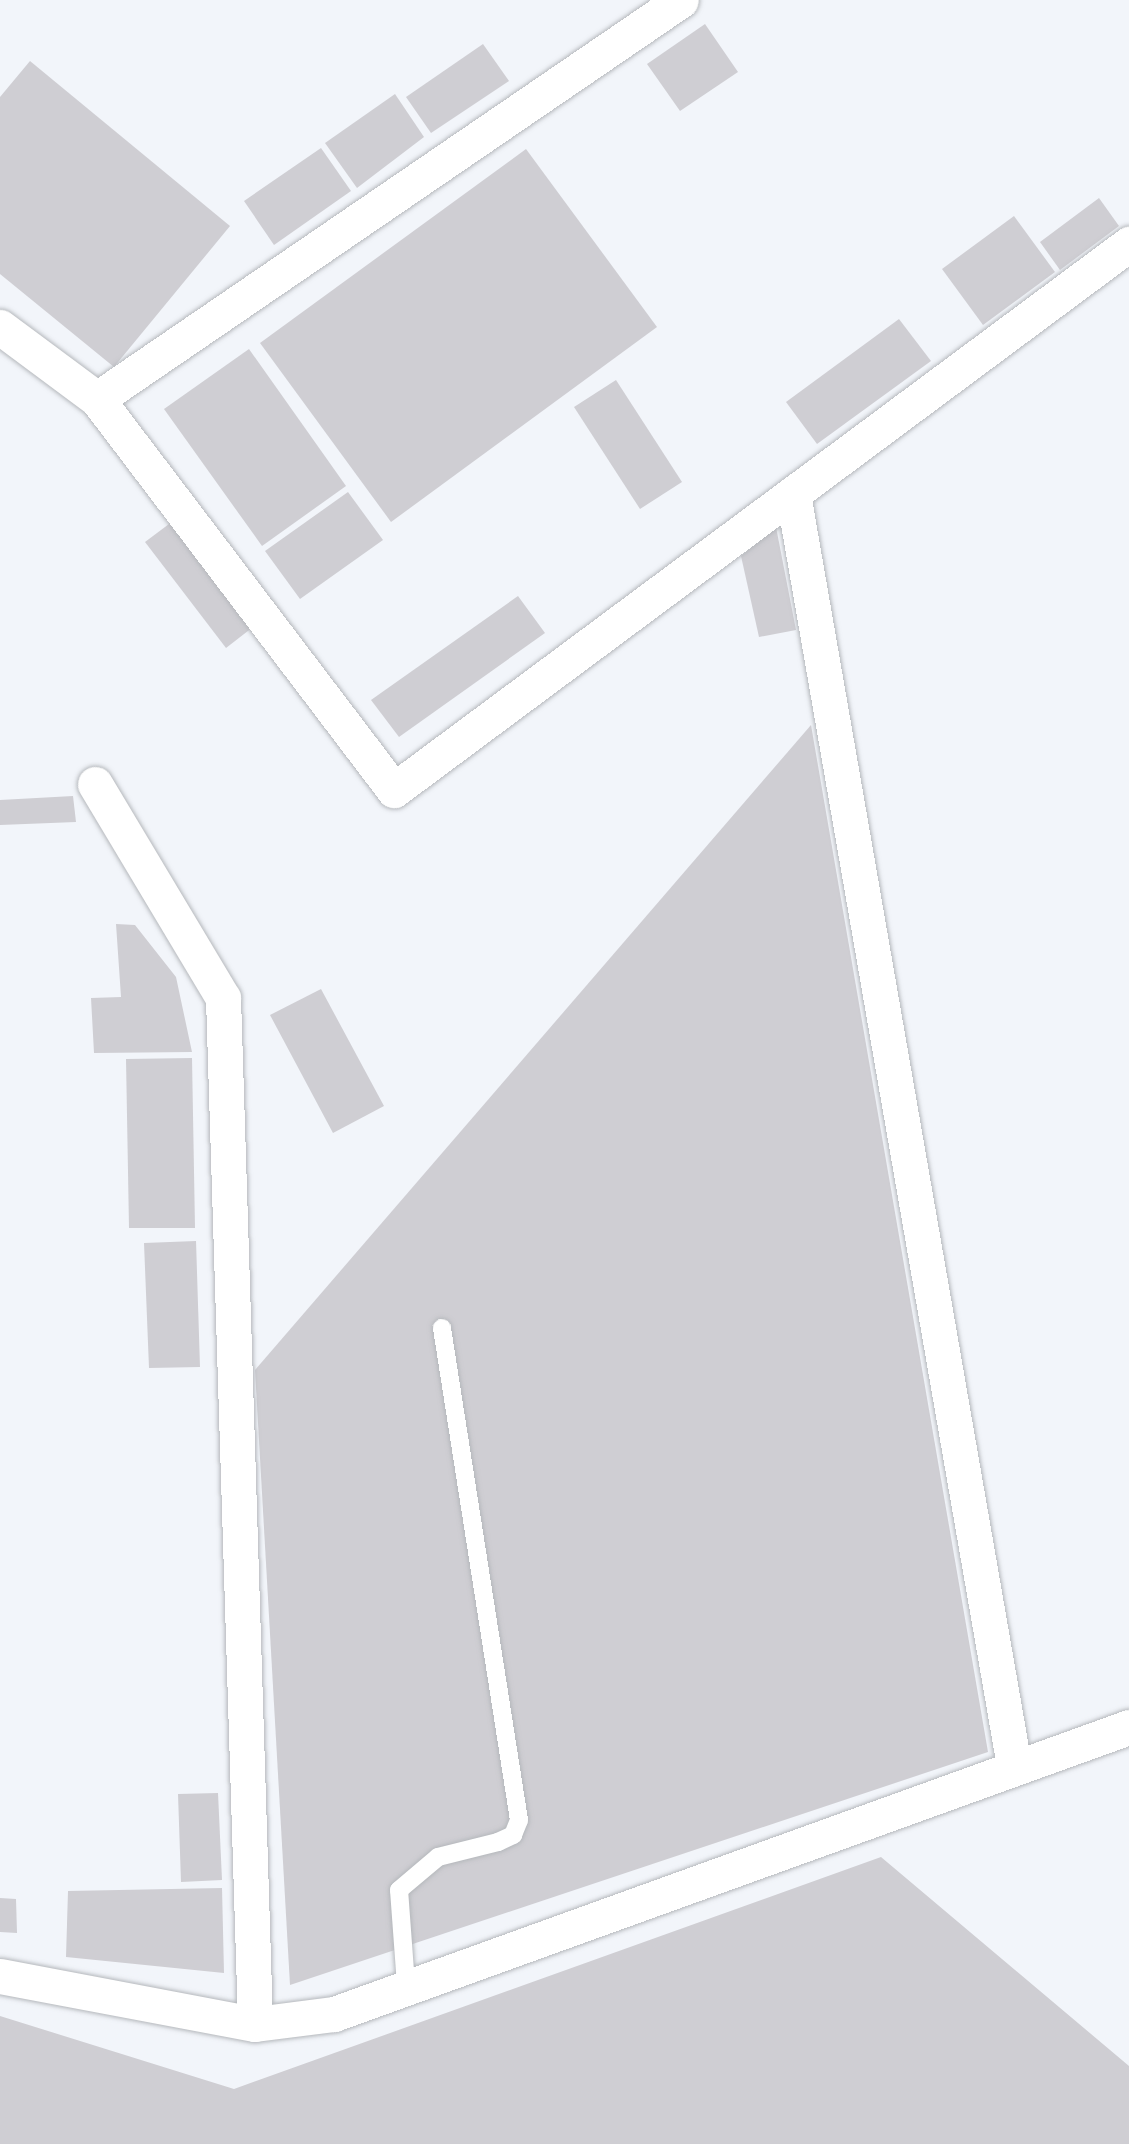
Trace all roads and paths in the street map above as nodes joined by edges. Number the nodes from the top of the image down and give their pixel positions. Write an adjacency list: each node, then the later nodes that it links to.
1 (681, 0): 4 (street)
2 (1129, 244): 5 (street)
3 (0, 327): 4 (street)
4 (98, 399): 5 (street)
5 (792, 494): 9 (street)
6 (95, 784): 12 (street)
7 (442, 1328): 11 (lane)
8 (1129, 1727): 9 (street)
9 (1014, 1766): 11 (street)
10 (0, 1976): 12 (street)
11 (406, 1985): 12 (street)
12 (255, 2024)

